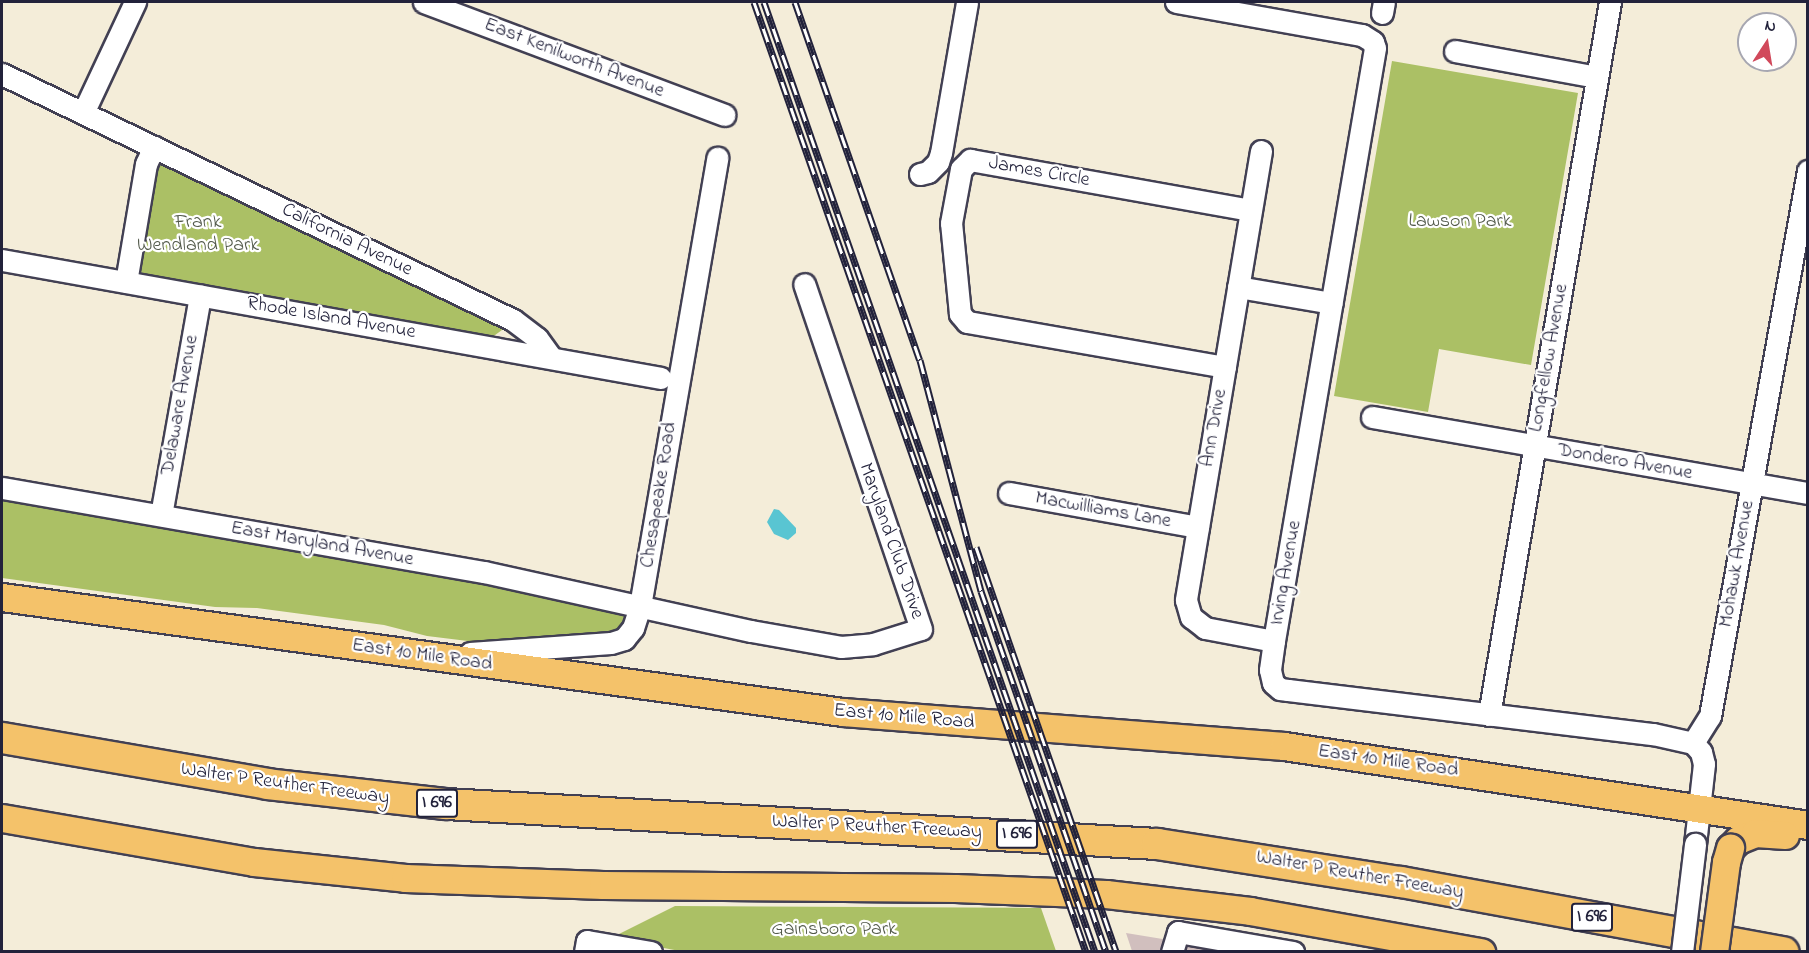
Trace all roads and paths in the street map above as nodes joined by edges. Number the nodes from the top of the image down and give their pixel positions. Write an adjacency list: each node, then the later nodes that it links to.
1 (135, 2): 9 (street)
2 (424, 2): 10 (street, East Kenilworth Avenue)
3 (967, 2): 15 (street)
4 (1176, 2): 22 (street, Irving Avenue)
5 (1610, 2): 8 (street, Longfellow Avenue)
6 (1455, 51): 8 (street)
7 (2, 75): 9 (street, California Avenue)
8 (1597, 77): 27 (street, Longfellow Avenue)
9 (83, 113): 11 (street, California Avenue)
10 (724, 115)
11 (154, 147): 18 (street); 23 (street, California Avenue)
12 (1261, 151): 16 (street, Ann Drive)
13 (717, 158): 35 (street, Chesapeake Road)
14 (1808, 171): 28 (street, Mohawk Avenue)
15 (920, 174)
16 (1251, 210): 20 (street, Ann Drive); 24 (street, James Circle)
17 (2, 260): 18 (street, Rhode Island Avenue)
18 (126, 282): 21 (street, Rhode Island Avenue)
19 (804, 284): 35 (street, Maryland Club Drive)
20 (1238, 287): 22 (street); 24 (street, Ann Drive)
21 (200, 295): 23 (street, Rhode Island Avenue); 32 (street, Delaware Avenue)
22 (1332, 303): 36 (street, Irving Avenue)
23 (552, 357): 25 (street, Rhode Island Avenue)
24 (1225, 367): 33 (street, Ann Drive)
25 (661, 378)
26 (1372, 417): 27 (street, Dondero Avenue)
27 (1534, 446): 28 (street, Dondero Avenue); 38 (street, Longfellow Avenue)
28 (1752, 484): 31 (street, Dondero Avenue); 40 (street, Mohawk Avenue)
29 (2, 488): 32 (street, East Maryland Avenue)
30 (1009, 493): 33 (street, Macwilliams Lane)
31 (1808, 493)
32 (161, 515): 35 (street, East Maryland Avenue)
33 (1198, 527): 36 (street, Ann Drive)
34 (2, 597): 37 (main road, East 10 Mile Road)
35 (640, 606): 37 (street, Chesapeake Road)
36 (1274, 641): 38 (street, Irving Avenue)
37 (434, 656): 41 (main road, East 10 Mile Road)
38 (1489, 715): 40 (street, Irving Avenue)
39 (2, 738): 52 (highway, Walter P Reuther Freeway / I 696)
40 (1693, 743): 41 (street)
41 (1699, 808): 43 (main road, East 10 Mile Road); 50 (street, bridge)
42 (2, 818): 49 (main road)
43 (1808, 825)
44 (1808, 837): 51 (main road, bridge)
45 (1175, 942): 48 (street)
46 (586, 946): 47 (street)
47 (651, 951)
48 (1293, 951)
49 (1481, 951)
50 (1682, 951)
51 (1714, 951)
52 (1784, 951)

